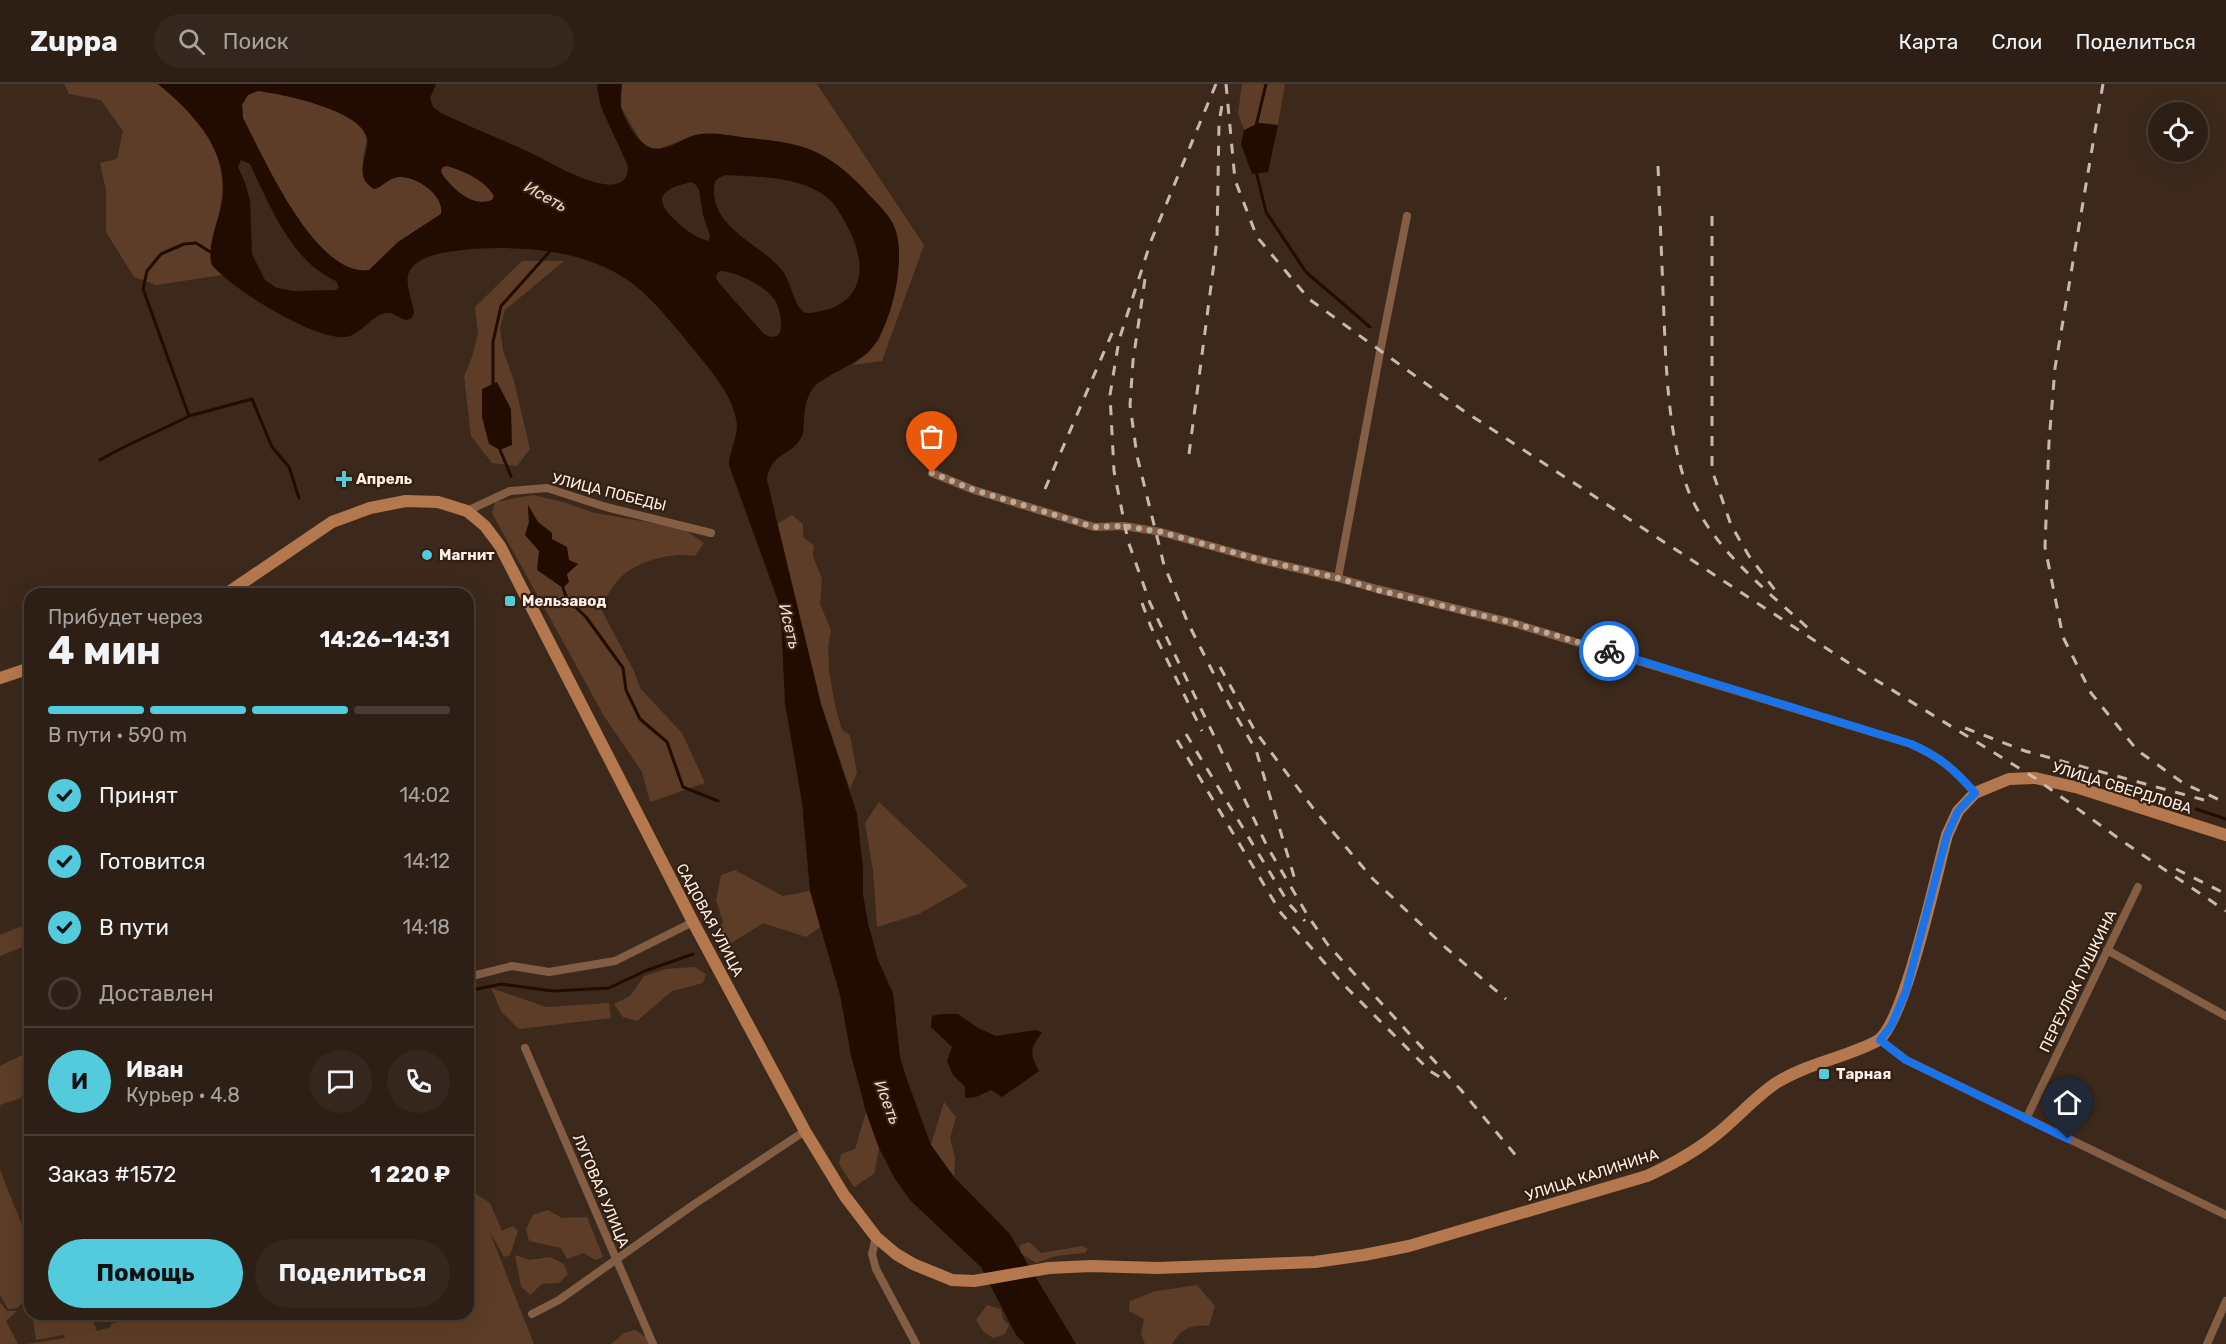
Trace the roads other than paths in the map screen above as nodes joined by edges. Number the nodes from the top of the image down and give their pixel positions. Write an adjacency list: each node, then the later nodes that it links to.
1 (1407, 216): 5 (street)
2 (932, 473): 5 (street)
3 (466, 511): 4 (street, УЛИЦА ПОБЕДЫ); 6 (main road); 12 (main road, САДОВАЯ УЛИЦА)
4 (711, 533)
5 (1338, 578): 9 (street)
6 (235, 588)
7 (24, 670): 8 (main road)
8 (0, 678)
9 (1975, 793): 10 (main road, УЛИЦА СВЕРДЛОВА); 16 (main road)
10 (2226, 835)
11 (2139, 887): 13 (street, ПЕРЕУЛОК ПУШКИНА)
12 (693, 922): 14 (street); 19 (main road, САДОВАЯ УЛИЦА)
13 (2107, 951): 15 (street); 18 (street, ПЕРЕУЛОК ПУШКИНА)
14 (474, 976)
15 (2226, 1016)
16 (1880, 1040): 18 (street); 23 (main road, УЛИЦА КАЛИНИНА)
17 (525, 1048): 22 (street, ЛУГОВАЯ УЛИЦА)
18 (2026, 1119): 20 (street)
19 (805, 1131): 21 (main road, САДОВАЯ УЛИЦА); 22 (street)
20 (2226, 1215)
21 (876, 1237): 23 (main road, САДОВАЯ УЛИЦА); 27 (street)
22 (615, 1259): 25 (street); 26 (street, ЛУГОВАЯ УЛИЦА)
23 (974, 1281)
24 (2226, 1301): 28 (street)
25 (532, 1314)
26 (653, 1344)
27 (916, 1344)
28 (2207, 1344)

